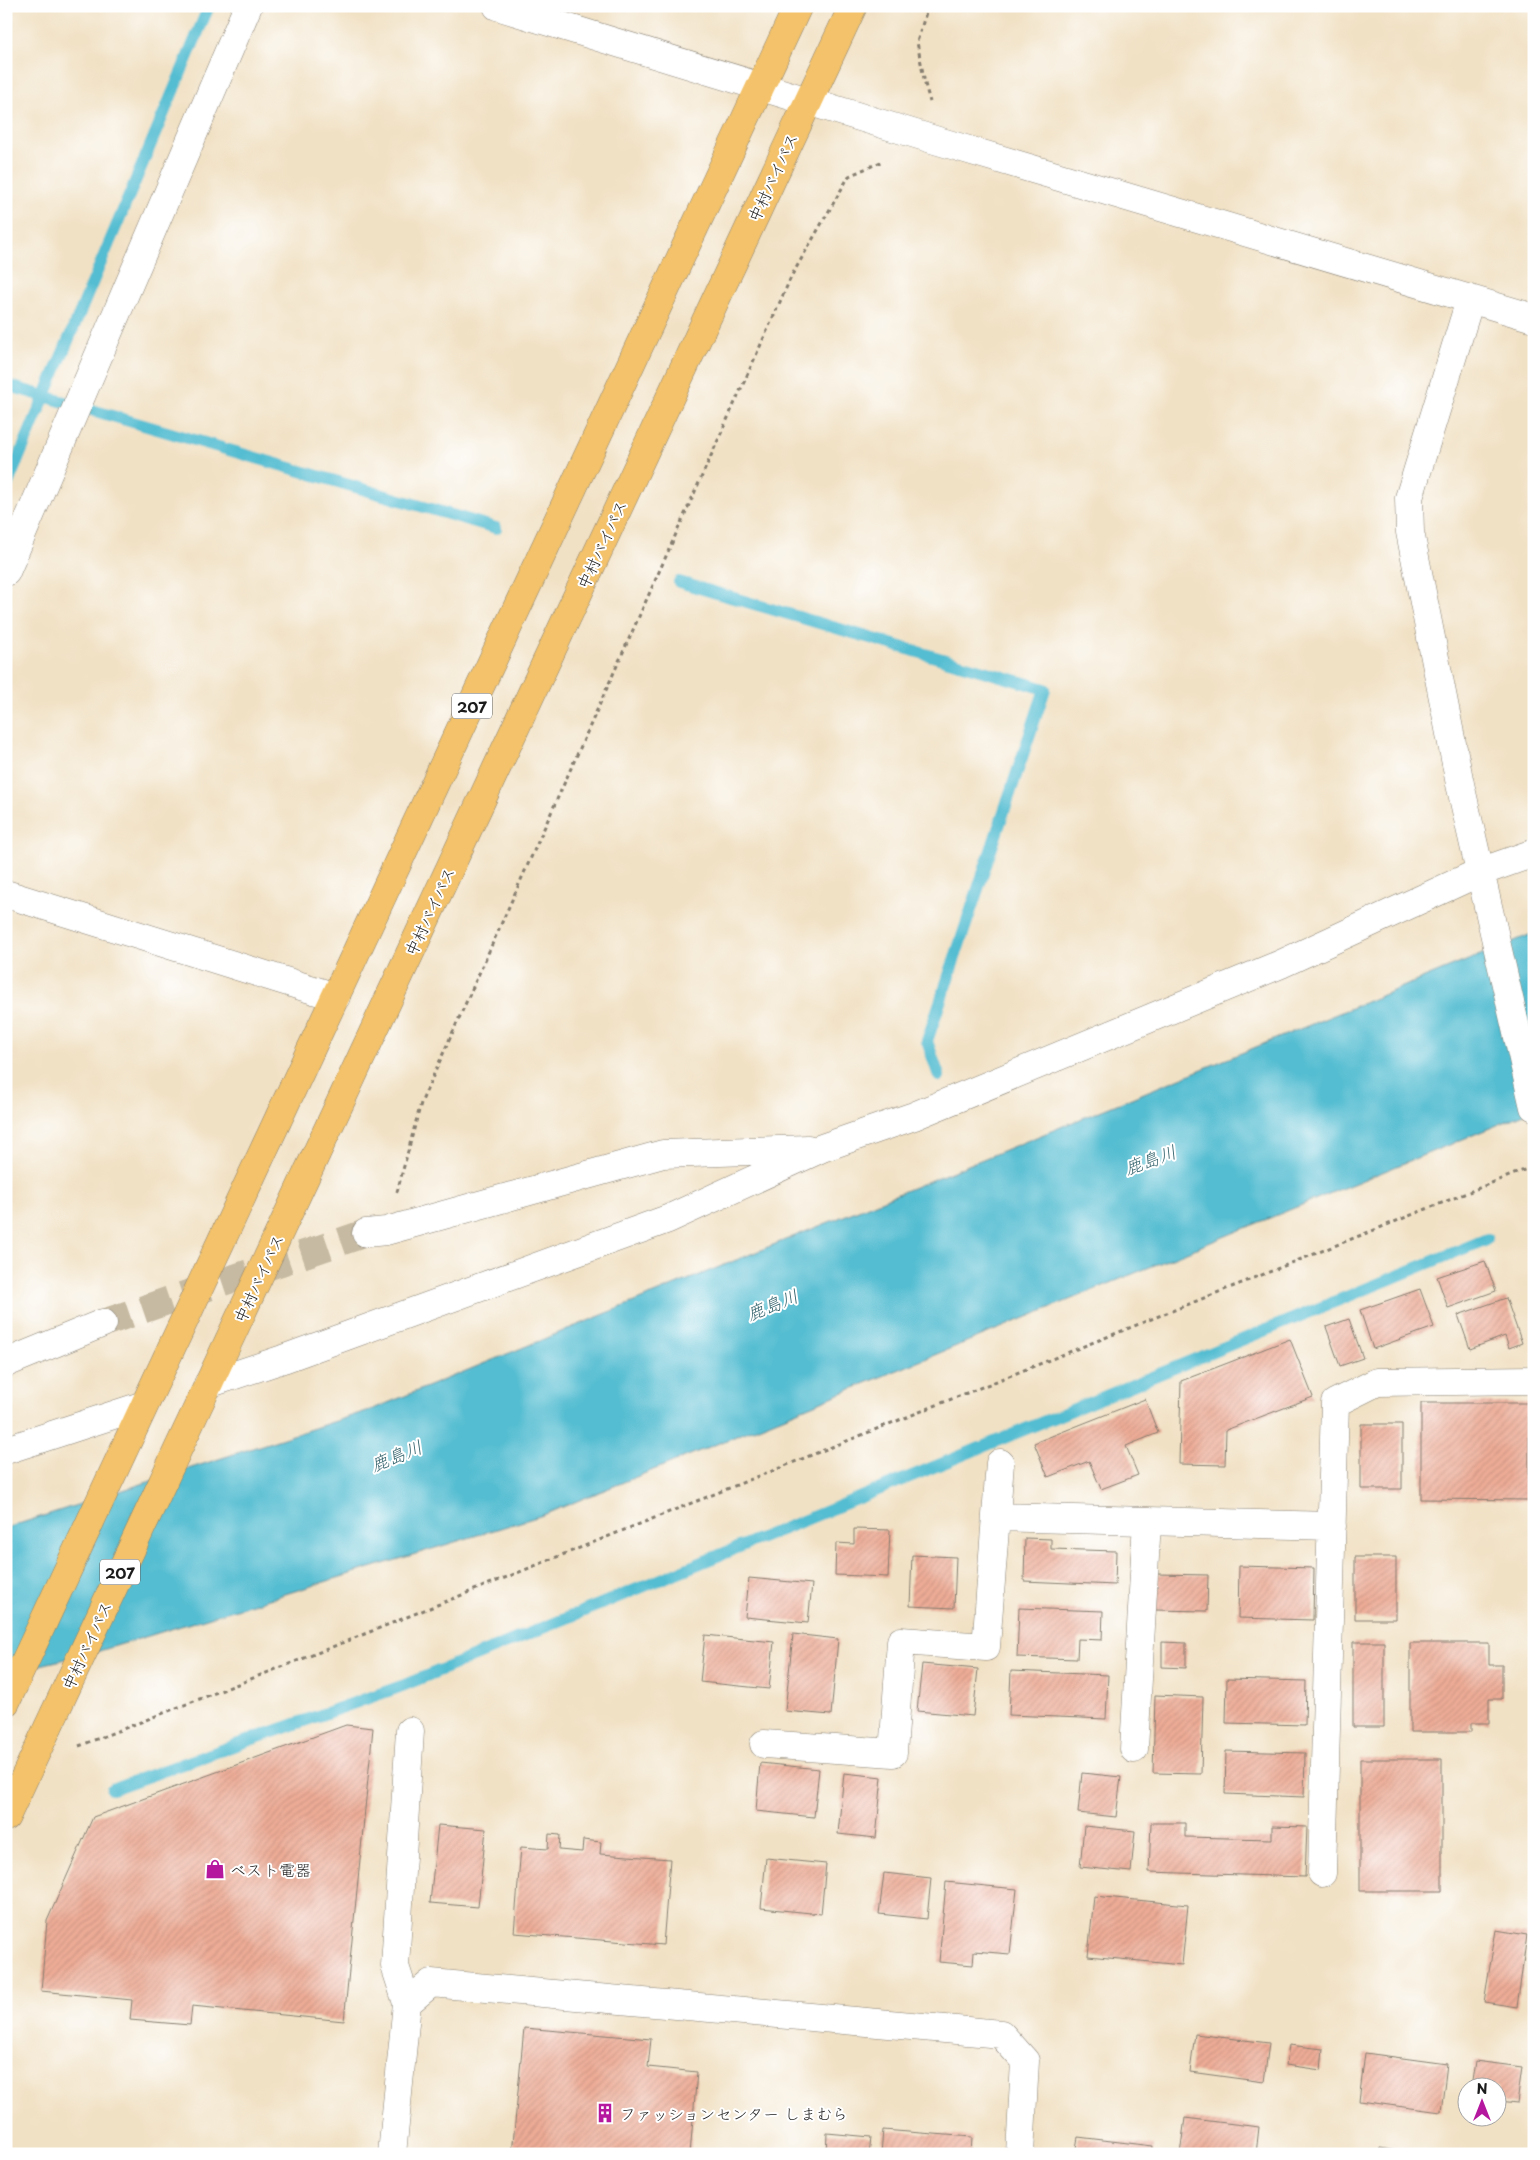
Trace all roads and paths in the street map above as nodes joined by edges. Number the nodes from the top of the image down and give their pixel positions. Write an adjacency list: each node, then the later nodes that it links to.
1 (248, 6): 11 (street)
2 (497, 6): 6 (street)
3 (798, 6): 6 (highway, 207)
4 (853, 6): 7 (highway, 中村バイパス / 207)
5 (928, 6): 8 (path)
6 (761, 86): 7 (street); 15 (highway, 207)
7 (808, 101): 8 (street); 23 (highway, 中村バイパス / 207)
8 (935, 140): 9 (street); 19 (path)
9 (1470, 300): 10 (street); 13 (street)
10 (1534, 318)
11 (6, 572)
12 (1534, 853): 13 (street)
13 (1480, 872): 16 (street); 17 (street)
14 (6, 894): 15 (street)
15 (336, 997): 24 (highway, 207)
16 (1534, 1107)
17 (822, 1148): 19 (street); 23 (street)
18 (1534, 1166): 34 (path)
19 (376, 1232)
20 (103, 1323): 21 (street)
21 (6, 1363)
22 (1534, 1380): 29 (street)
23 (208, 1384): 34 (highway, 中村バイパス / 207)
24 (144, 1405): 25 (street); 30 (highway, 207)
25 (6, 1450)
26 (1000, 1463): 27 (street)
27 (996, 1517): 28 (street); 32 (street)
28 (1147, 1521): 29 (street); 33 (street)
29 (1332, 1526): 36 (street)
30 (6, 1702)
31 (410, 1731): 37 (street)
32 (764, 1744)
33 (1134, 1749)
34 (33, 1760): 35 (highway, 中村バイパス / 207)
35 (6, 1816)
36 (1322, 1873)
37 (407, 2002): 38 (street); 39 (street)
38 (392, 2154)
39 (1020, 2154)

